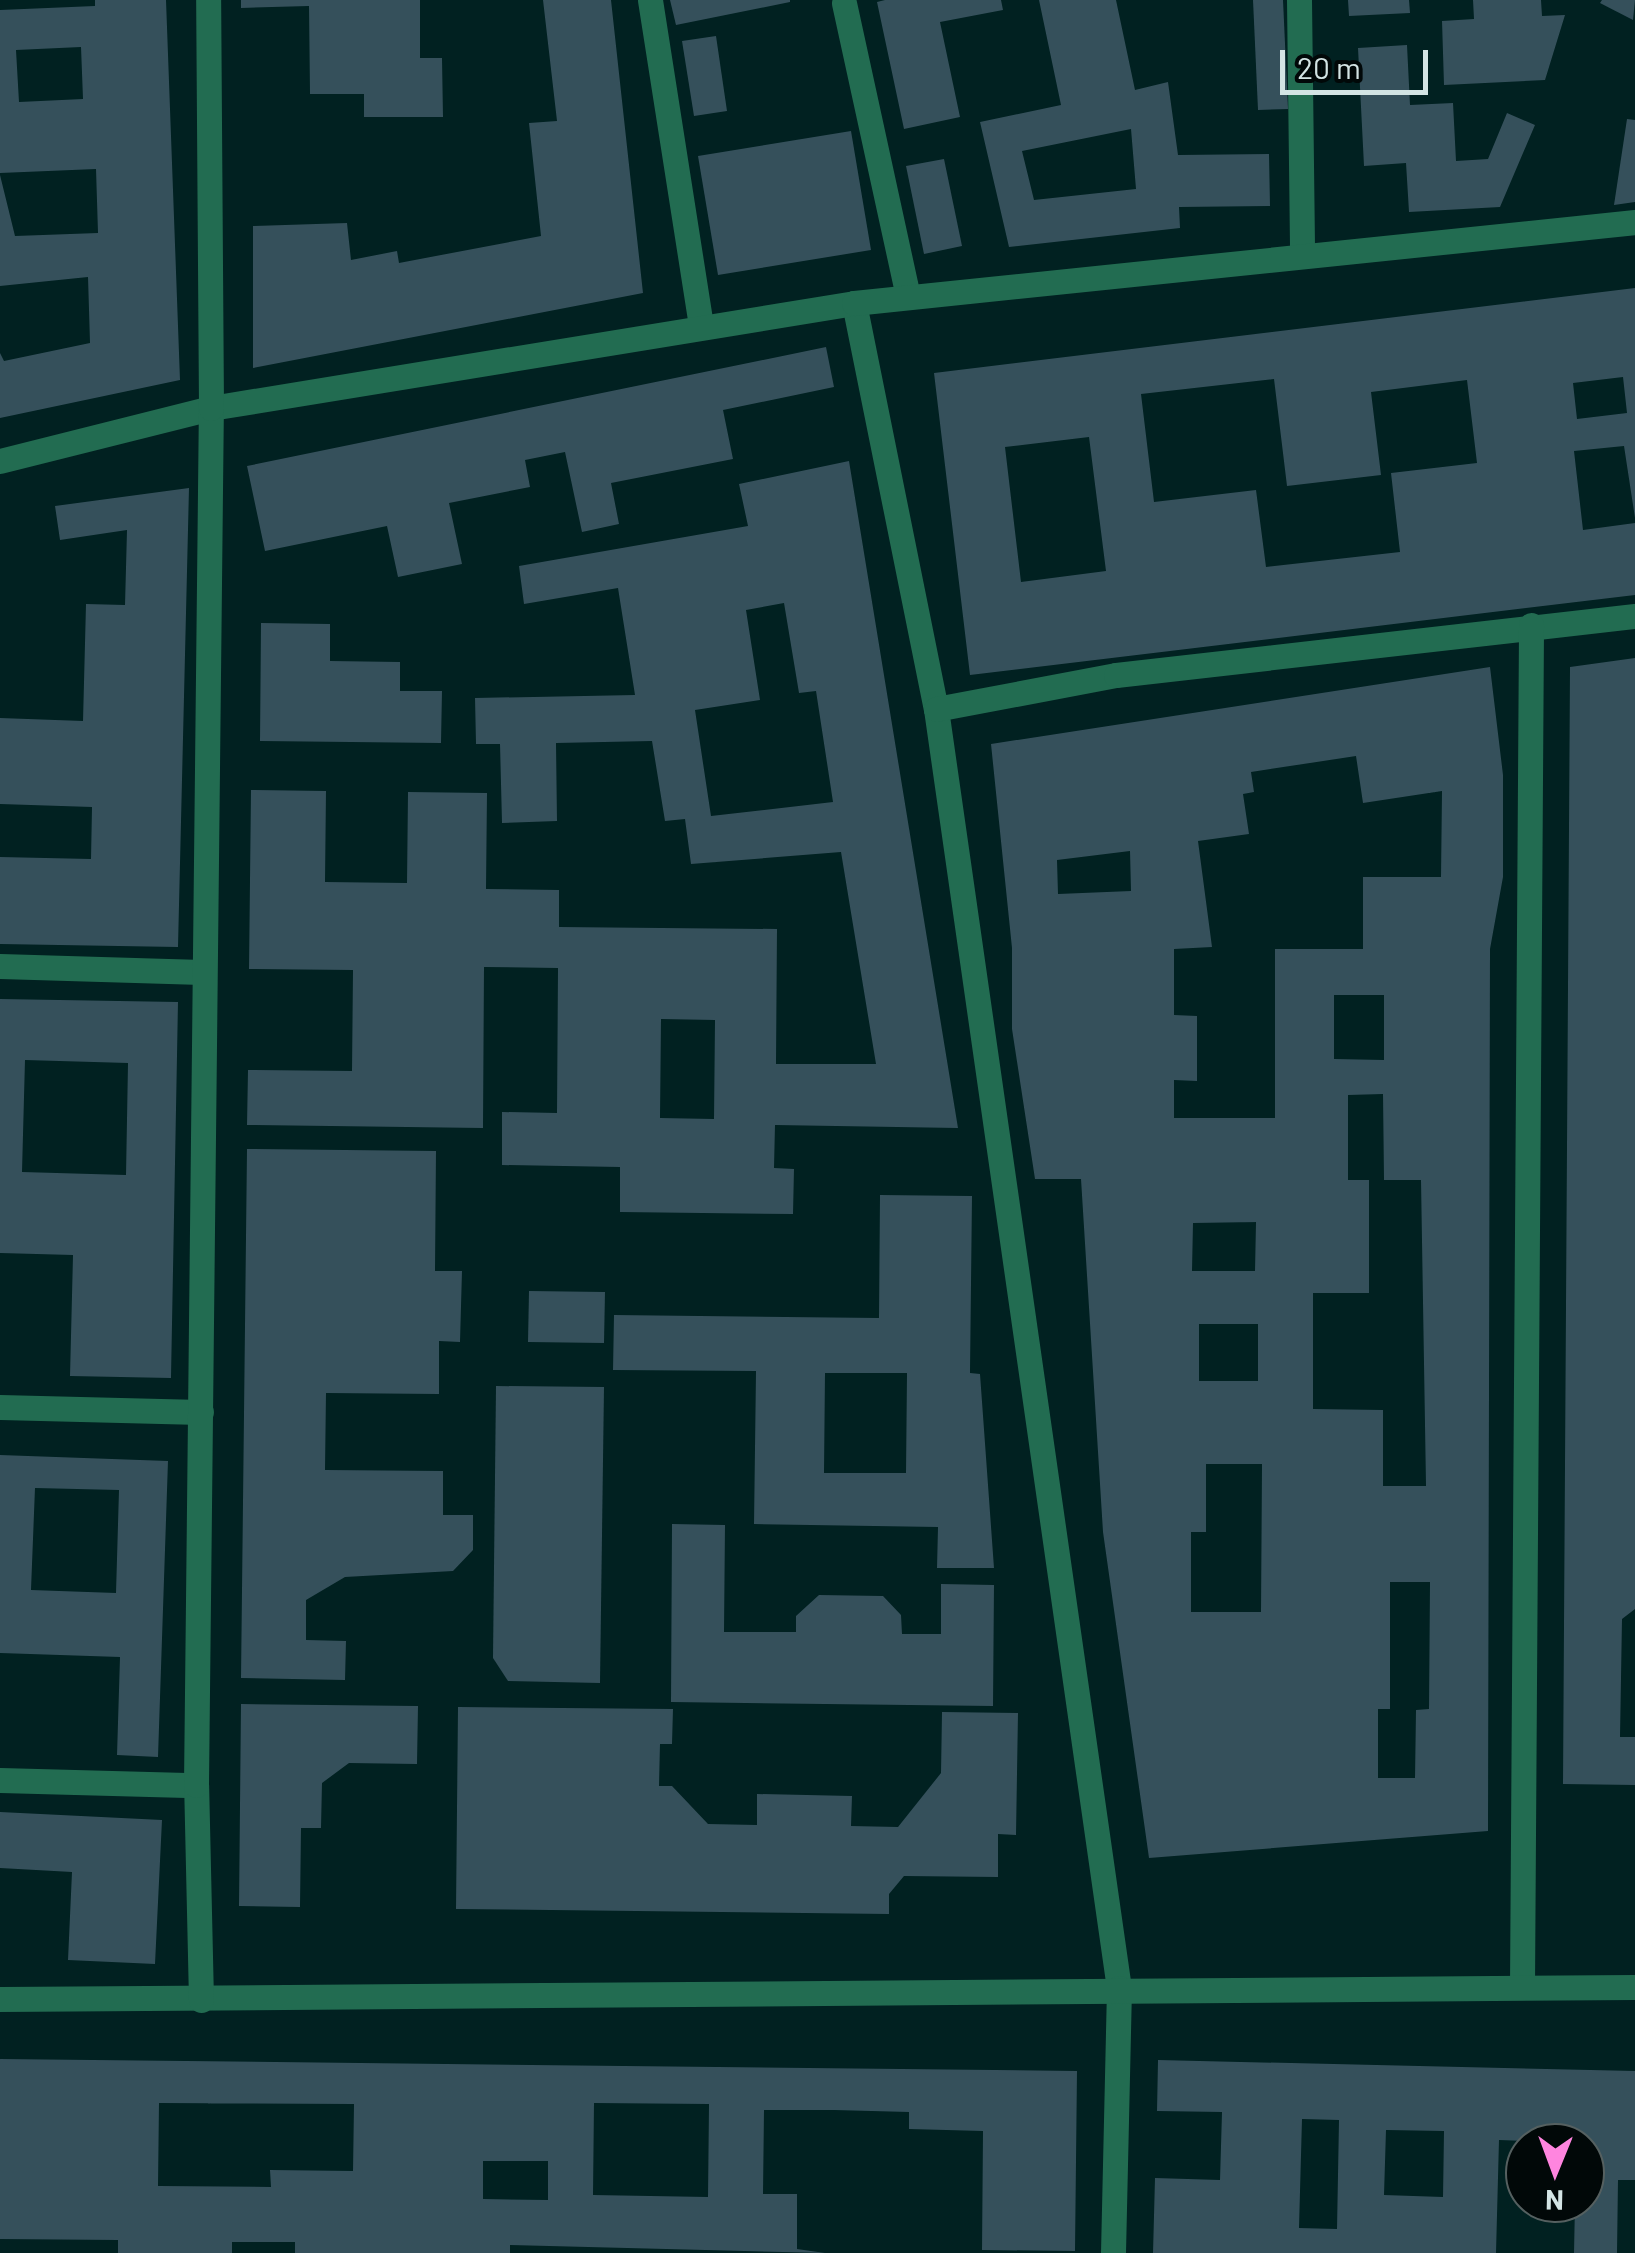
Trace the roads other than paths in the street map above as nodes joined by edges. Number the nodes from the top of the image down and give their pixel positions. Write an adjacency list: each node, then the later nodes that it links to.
1 (208, 0): 10 (street)
2 (650, 0): 9 (street)
3 (1298, 0): 6 (street)
4 (844, 3): 7 (street)
5 (1635, 222): 6 (street)
6 (1302, 255): 7 (street)
7 (908, 296): 8 (street)
8 (854, 303): 9 (street); 14 (street)
9 (701, 326): 10 (street)
10 (211, 408): 11 (street); 16 (street)
11 (0, 461)
12 (1635, 616): 13 (street)
13 (1530, 626): 14 (street); 21 (street)
14 (936, 708): 23 (street)
15 (0, 966): 16 (street)
16 (202, 972): 18 (street)
17 (0, 1407): 18 (street)
18 (201, 1412): 20 (street)
19 (0, 1780): 20 (street)
20 (196, 1785): 25 (street)
21 (1522, 1986): 22 (street); 23 (street)
22 (1635, 1987)
23 (1118, 1988): 25 (street); 26 (street)
24 (0, 1999): 25 (street)
25 (200, 2000)
26 (1113, 2253)

